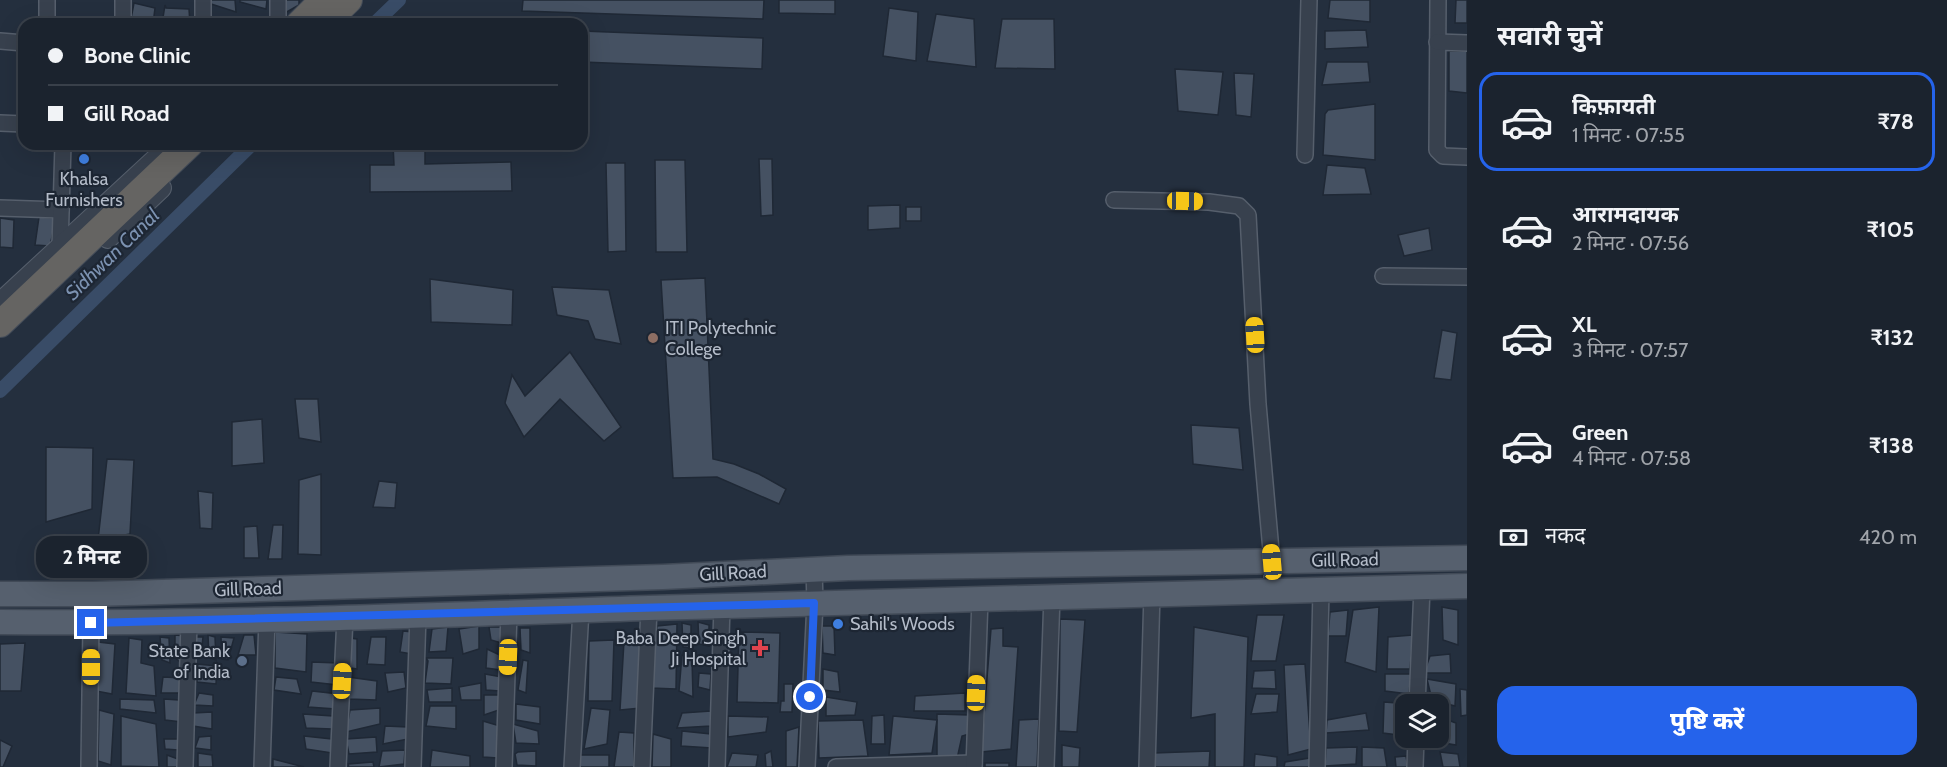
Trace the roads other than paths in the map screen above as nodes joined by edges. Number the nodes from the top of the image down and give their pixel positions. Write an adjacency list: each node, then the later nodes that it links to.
1 (47, 0): 9 (street)
2 (123, 0): 10 (street)
3 (203, 0): 11 (street)
4 (279, 0): 12 (street)
5 (323, 0): 13 (highway)
6 (349, 0): 14 (highway)
7 (1309, 0): 25 (street)
8 (1438, 0): 17 (street)
9 (47, 18)
10 (123, 18)
11 (203, 18)
12 (278, 18)
13 (305, 18)
14 (330, 18)
15 (0, 41): 16 (street)
16 (18, 42)
17 (1437, 42): 18 (street); 26 (street)
18 (1467, 43)
19 (0, 123): 20 (street)
20 (18, 123)
21 (63, 150): 29 (street)
22 (169, 150): 30 (street)
23 (169, 150): 34 (highway)
24 (200, 150): 35 (street)
25 (1305, 155)
26 (1467, 157)
27 (1114, 200): 37 (street)
28 (0, 208): 29 (street)
29 (61, 210): 30 (street)
30 (60, 247): 33 (street)
31 (1383, 276): 32 (street)
32 (1467, 277)
33 (3, 296)
34 (0, 324)
35 (0, 335)
36 (1467, 558): 37 (main road, Gill Road)
37 (1272, 562): 38 (main road, Gill Road); 42 (street)
38 (814, 569): 44 (main road, Gill Road); 47 (street)
39 (1467, 586): 40 (main road, Gill Road)
40 (1422, 588): 41 (main road, Gill Road); 58 (street)
41 (1321, 590): 42 (main road, Gill Road); 74 (street)
42 (1272, 591): 43 (main road, Gill Road)
43 (1152, 593): 45 (main road, Gill Road); 73 (street)
44 (0, 594)
45 (1052, 597): 46 (main road, Gill Road); 72 (street)
46 (980, 599): 47 (main road, Gill Road); 60 (street)
47 (814, 603): 48 (main road, Gill Road); 70 (street)
48 (722, 606): 49 (main road, Gill Road); 69 (street)
49 (649, 608): 50 (main road, Gill Road); 68 (street)
50 (581, 610): 51 (main road, Gill Road); 67 (street)
51 (509, 612): 52 (main road, Gill Road); 66 (street)
52 (418, 615): 53 (main road, Gill Road); 65 (street)
53 (345, 617): 54 (main road, Gill Road); 64 (street)
54 (267, 619): 55 (main road, Gill Road); 63 (street)
55 (189, 621): 57 (main road, Gill Road); 62 (street)
56 (0, 622): 57 (main road, Gill Road)
57 (91, 623): 61 (street)
58 (1417, 694)
59 (1416, 748): 75 (street)
60 (974, 765): 71 (street)
61 (89, 767)
62 (185, 767)
63 (262, 767)
64 (338, 767)
65 (413, 767)
66 (504, 767)
67 (572, 767)
68 (642, 767)
69 (717, 767)
70 (807, 767)
71 (836, 767)
72 (1047, 767)
73 (1147, 767)
74 (1317, 767)
75 (1415, 767)

